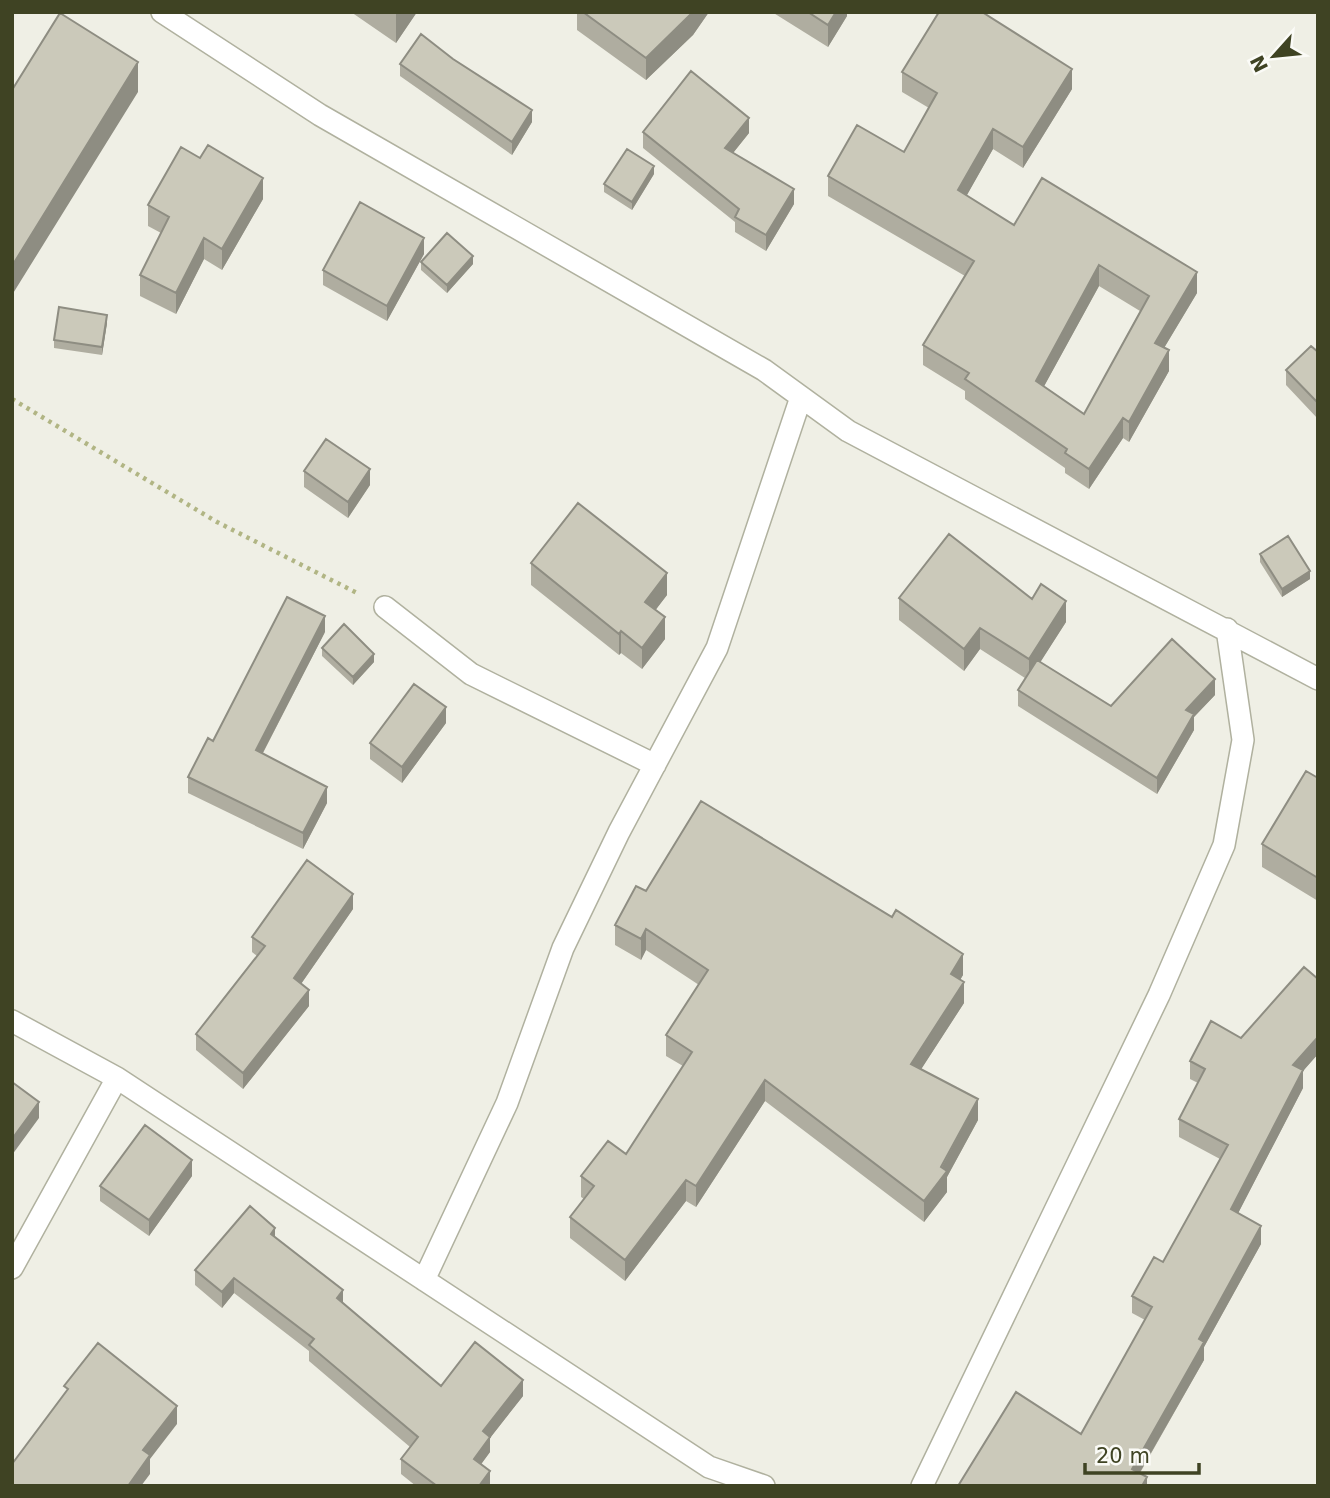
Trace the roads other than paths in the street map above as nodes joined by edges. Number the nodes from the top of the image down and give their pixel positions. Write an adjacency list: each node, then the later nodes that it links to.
1 (162, 12): 2 (street)
2 (801, 397): 4 (street); 6 (street)
3 (384, 607): 6 (street)
4 (1227, 629): 5 (street); 12 (street)
5 (1318, 679)
6 (655, 765): 10 (street)
7 (12, 1021): 8 (street)
8 (117, 1078): 9 (street); 10 (street)
9 (12, 1268)
10 (424, 1280): 11 (street)
11 (764, 1486)
12 (922, 1486)

